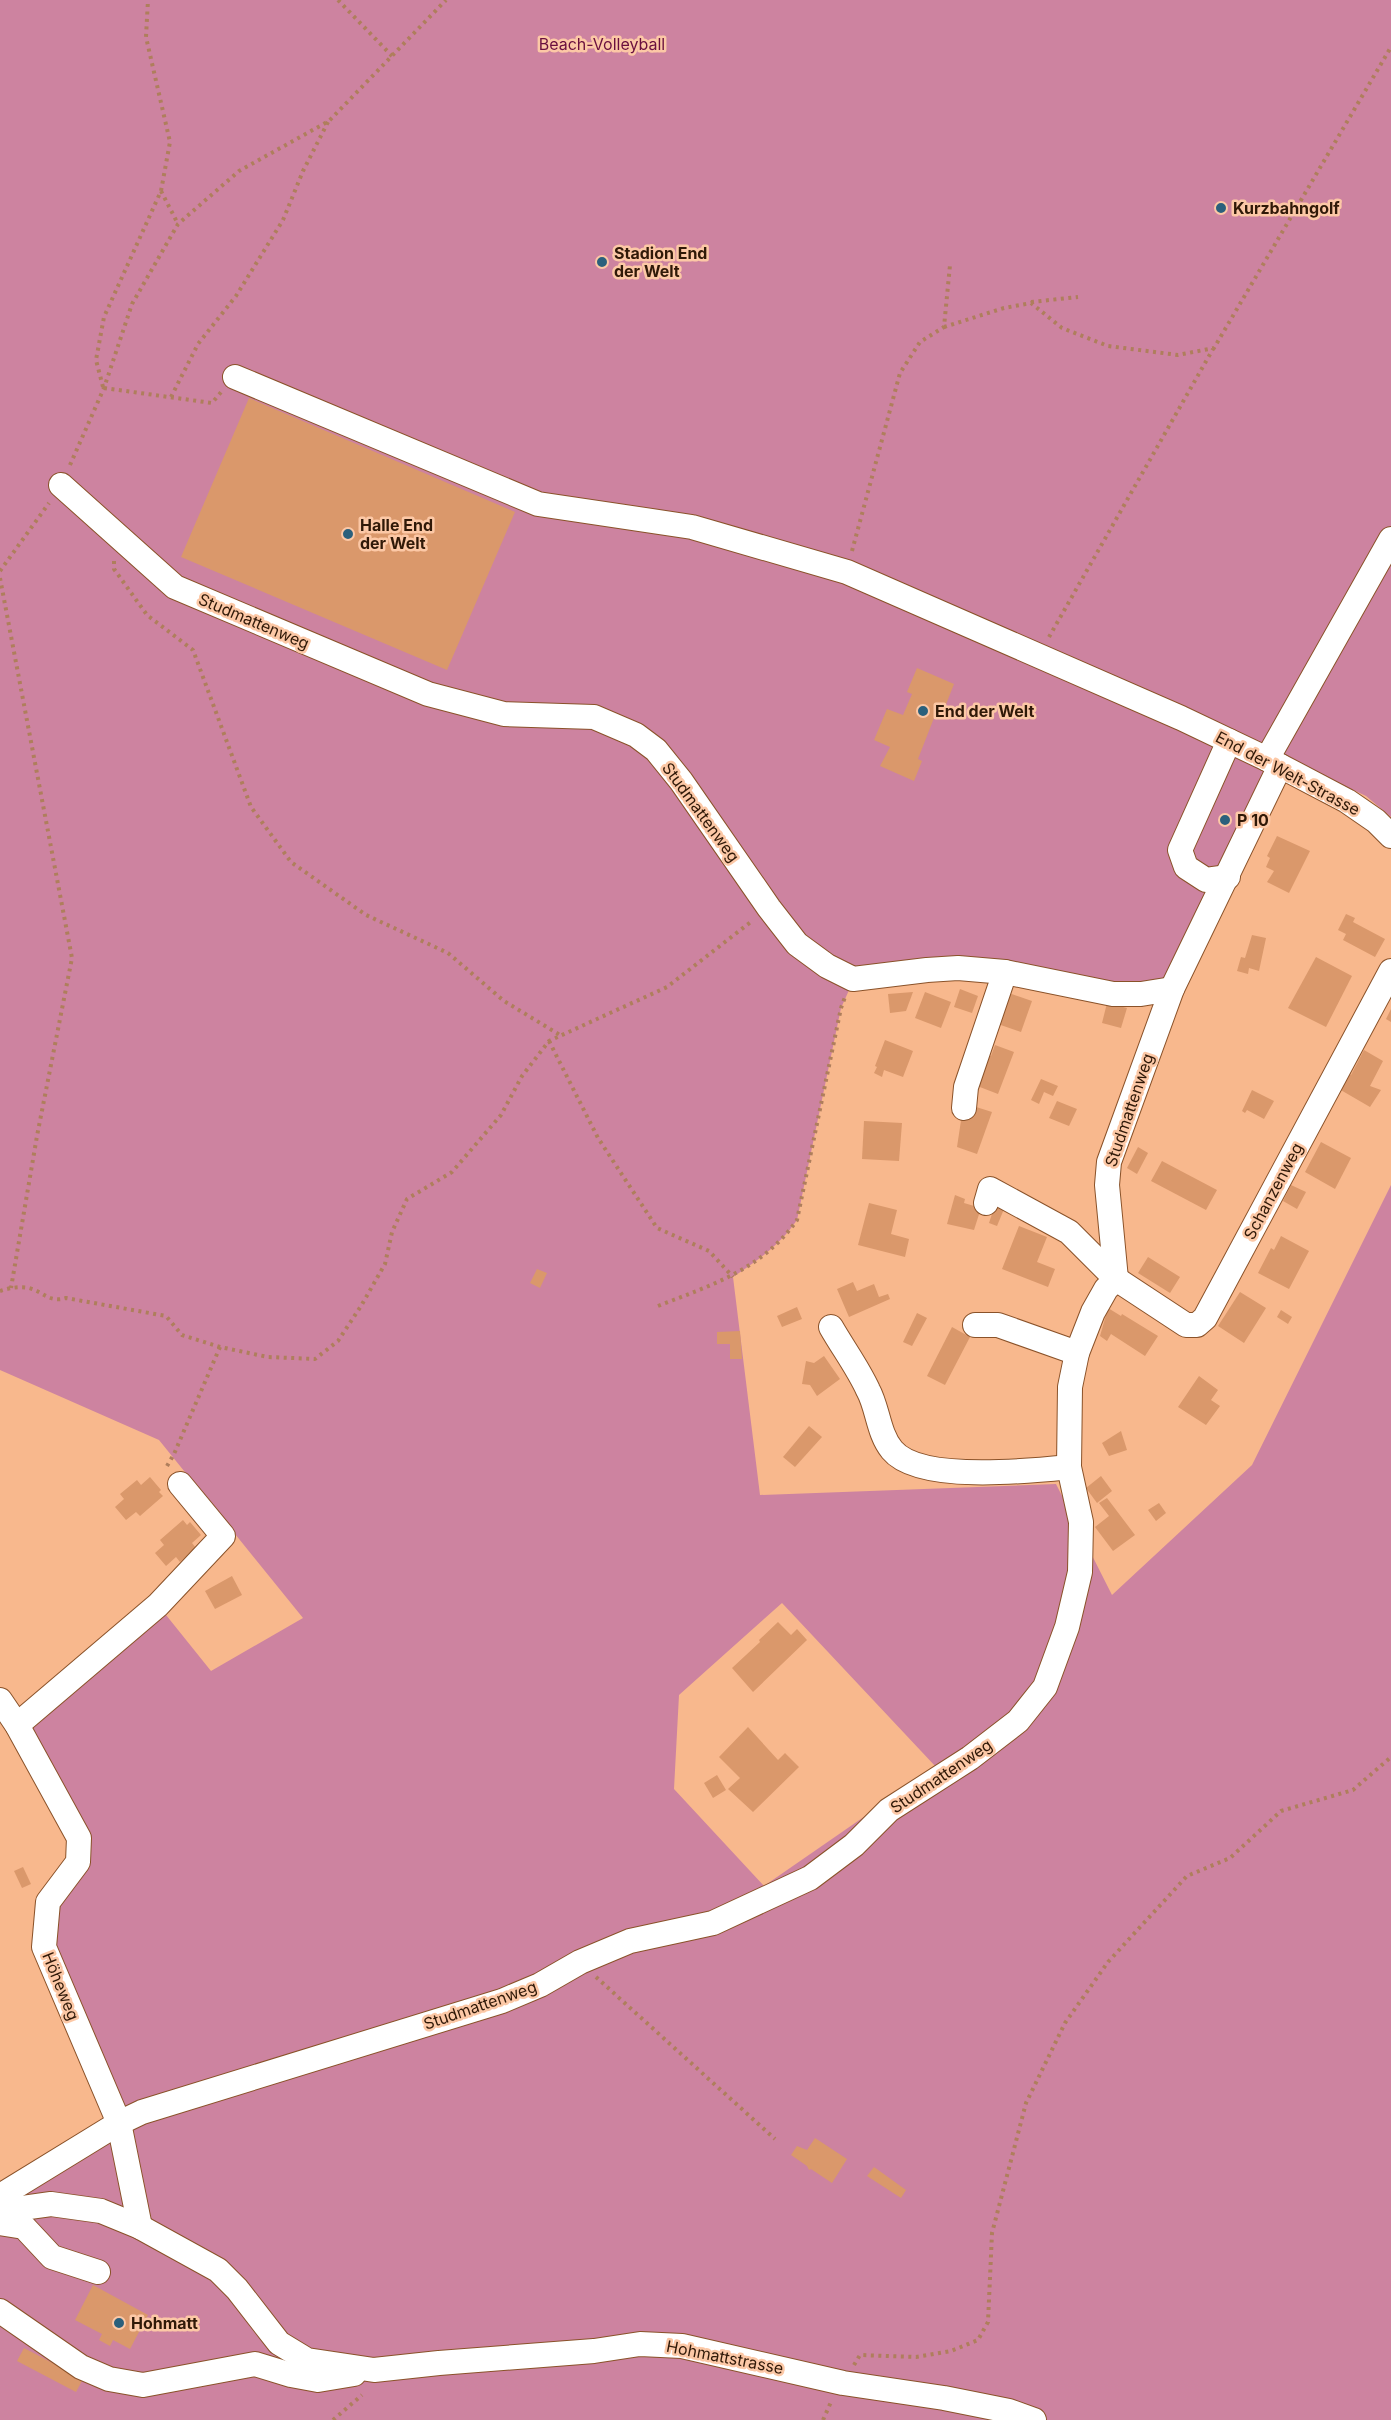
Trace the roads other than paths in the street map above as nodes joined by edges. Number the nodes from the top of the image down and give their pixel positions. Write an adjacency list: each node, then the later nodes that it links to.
1 (235, 377): 4 (street, End der Welt-Strasse)
2 (61, 485): 9 (street, Studmattenweg)
3 (1391, 539): 5 (street, Studmattenweg)
4 (1229, 741): 5 (street, End der Welt-Strasse); 7 (street)
5 (1274, 763): 6 (street, End der Welt-Strasse); 7 (street, Studmattenweg)
6 (1391, 836)
7 (1228, 877): 10 (street, Studmattenweg)
8 (1391, 971): 13 (street, Schanzenweg)
9 (1005, 972): 10 (street); 11 (street)
10 (1172, 989): 13 (street, Studmattenweg)
11 (964, 1108)
12 (986, 1203): 13 (street)
13 (1116, 1279): 16 (street, Studmattenweg)
14 (975, 1325): 16 (street)
15 (831, 1327): 17 (street)
16 (1077, 1353): 17 (street, Studmattenweg)
17 (1069, 1467): 21 (street, Studmattenweg)
18 (180, 1484): 20 (street)
19 (0, 1700): 20 (street, Höheweg)
20 (17, 1725): 21 (street, Höheweg)
21 (118, 2123): 22 (street, Studmattenweg); 25 (street, Höheweg)
22 (0, 2196)
23 (0, 2211): 25 (street, Hohmattstrasse)
24 (0, 2223): 26 (street)
25 (140, 2227): 28 (street, Hohmattstrasse)
26 (98, 2272)
27 (0, 2310): 28 (street, Hohmattstrasse)
28 (374, 2370): 29 (street, Hohmattstrasse)
29 (1034, 2420)

